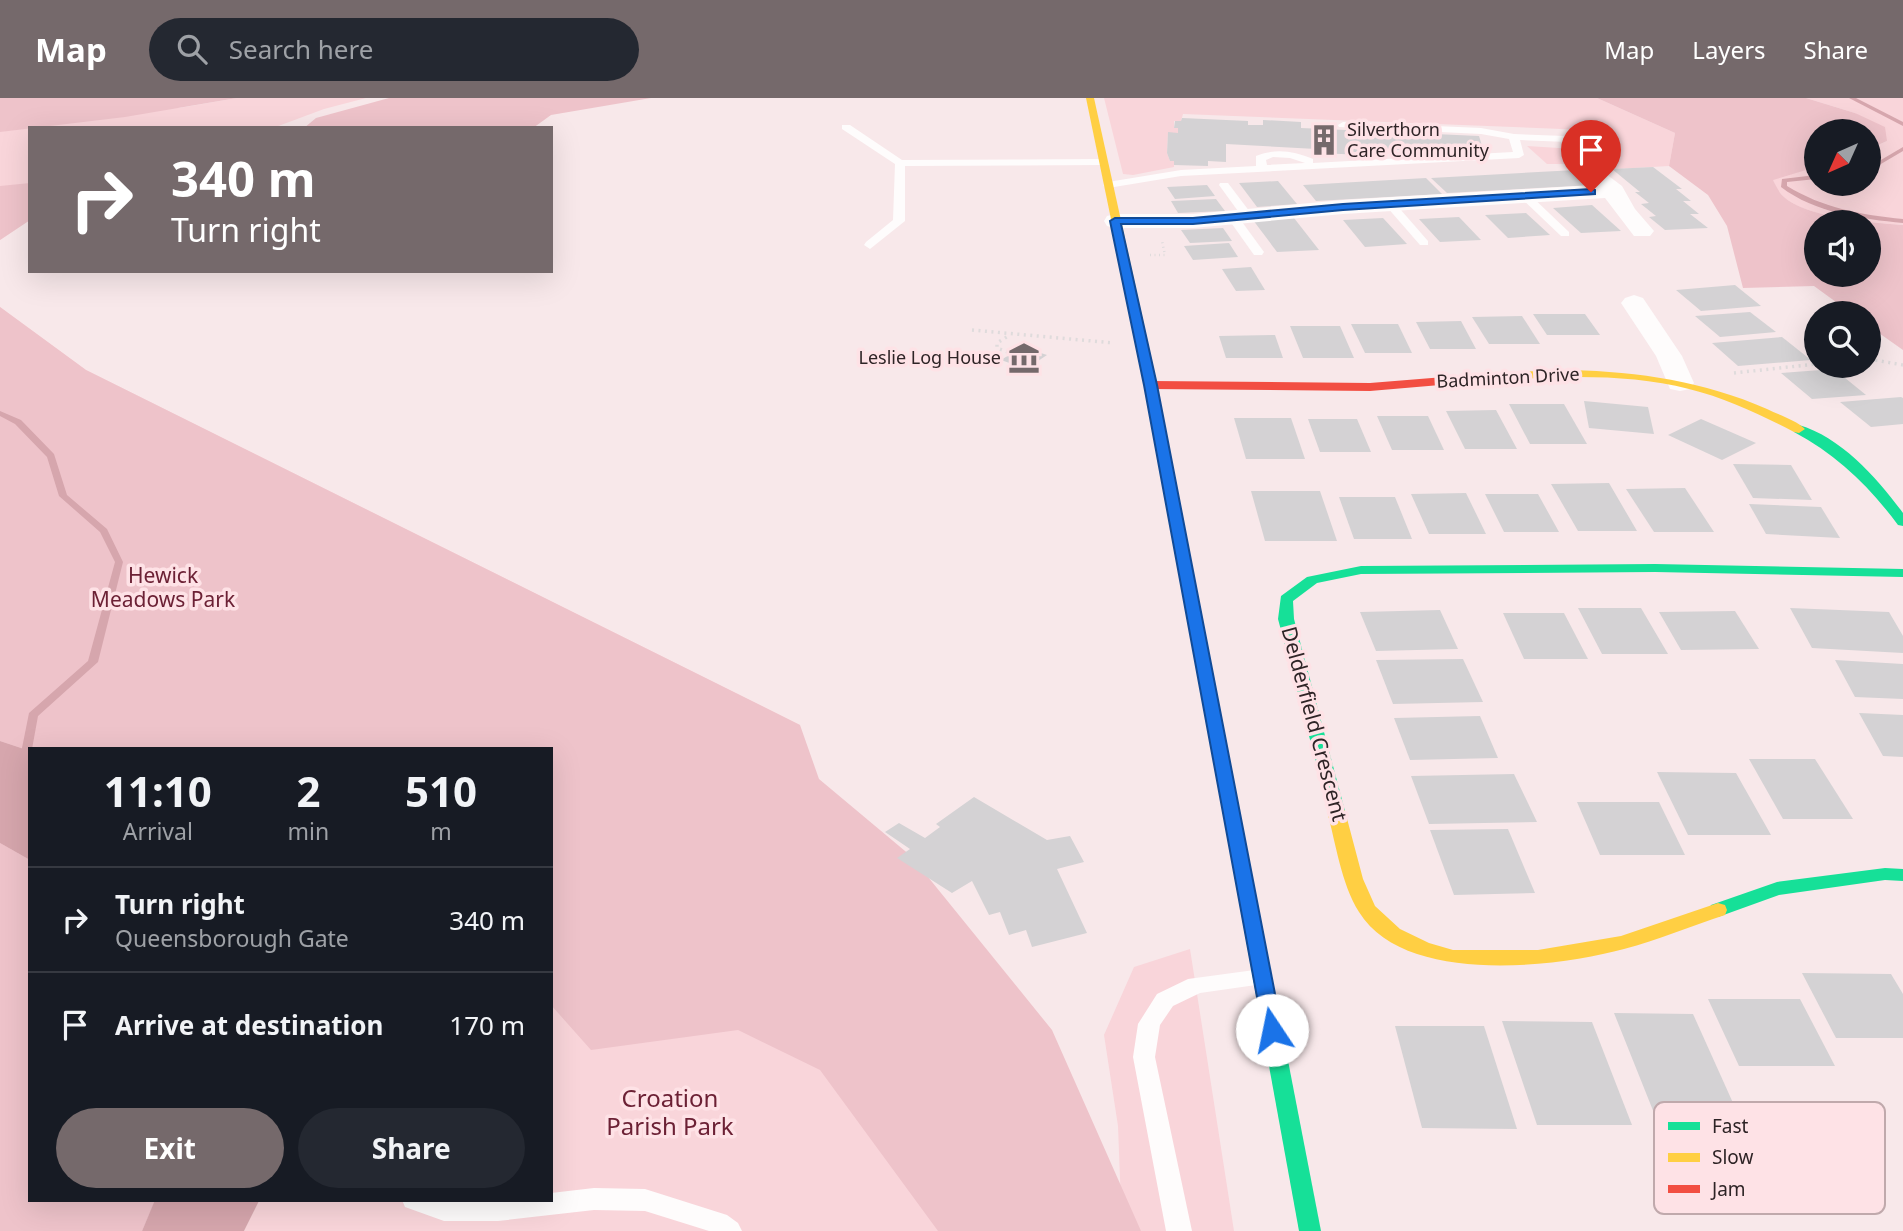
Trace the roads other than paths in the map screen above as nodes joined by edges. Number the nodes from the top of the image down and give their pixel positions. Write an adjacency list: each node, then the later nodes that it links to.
1 (1090, 98): 6 (street)
2 (1343, 125): 4 (lane)
3 (846, 127): 7 (lane)
4 (1514, 137): 5 (lane); 9 (lane)
5 (1592, 140)
6 (1103, 162): 7 (lane); 9 (street)
7 (901, 163): 19 (lane)
8 (1577, 167): 11 (street)
9 (1108, 185): 15 (street)
10 (1224, 185): 14 (lane)
11 (1614, 191): 12 (street); 16 (street)
12 (1525, 196): 13 (street); 17 (lane)
13 (1390, 204): 14 (street); 18 (lane)
14 (1240, 216): 15 (street); 20 (lane)
15 (1115, 221): 23 (street)
16 (1642, 231)
17 (1565, 234)
18 (1424, 243)
19 (870, 245)
20 (1258, 252)
21 (1634, 303): 22 (street)
22 (1680, 383): 23 (street, Badminton Drive); 24 (street, Badminton Drive)
23 (1151, 385): 27 (street)
24 (1903, 522)
25 (1903, 573): 26 (street, Delderfield Crescent)
26 (1903, 875)
27 (1262, 977): 30 (lane); 31 (street)
28 (420, 1202): 29 (lane)
29 (729, 1231)
30 (1180, 1231)
31 (1310, 1231)

